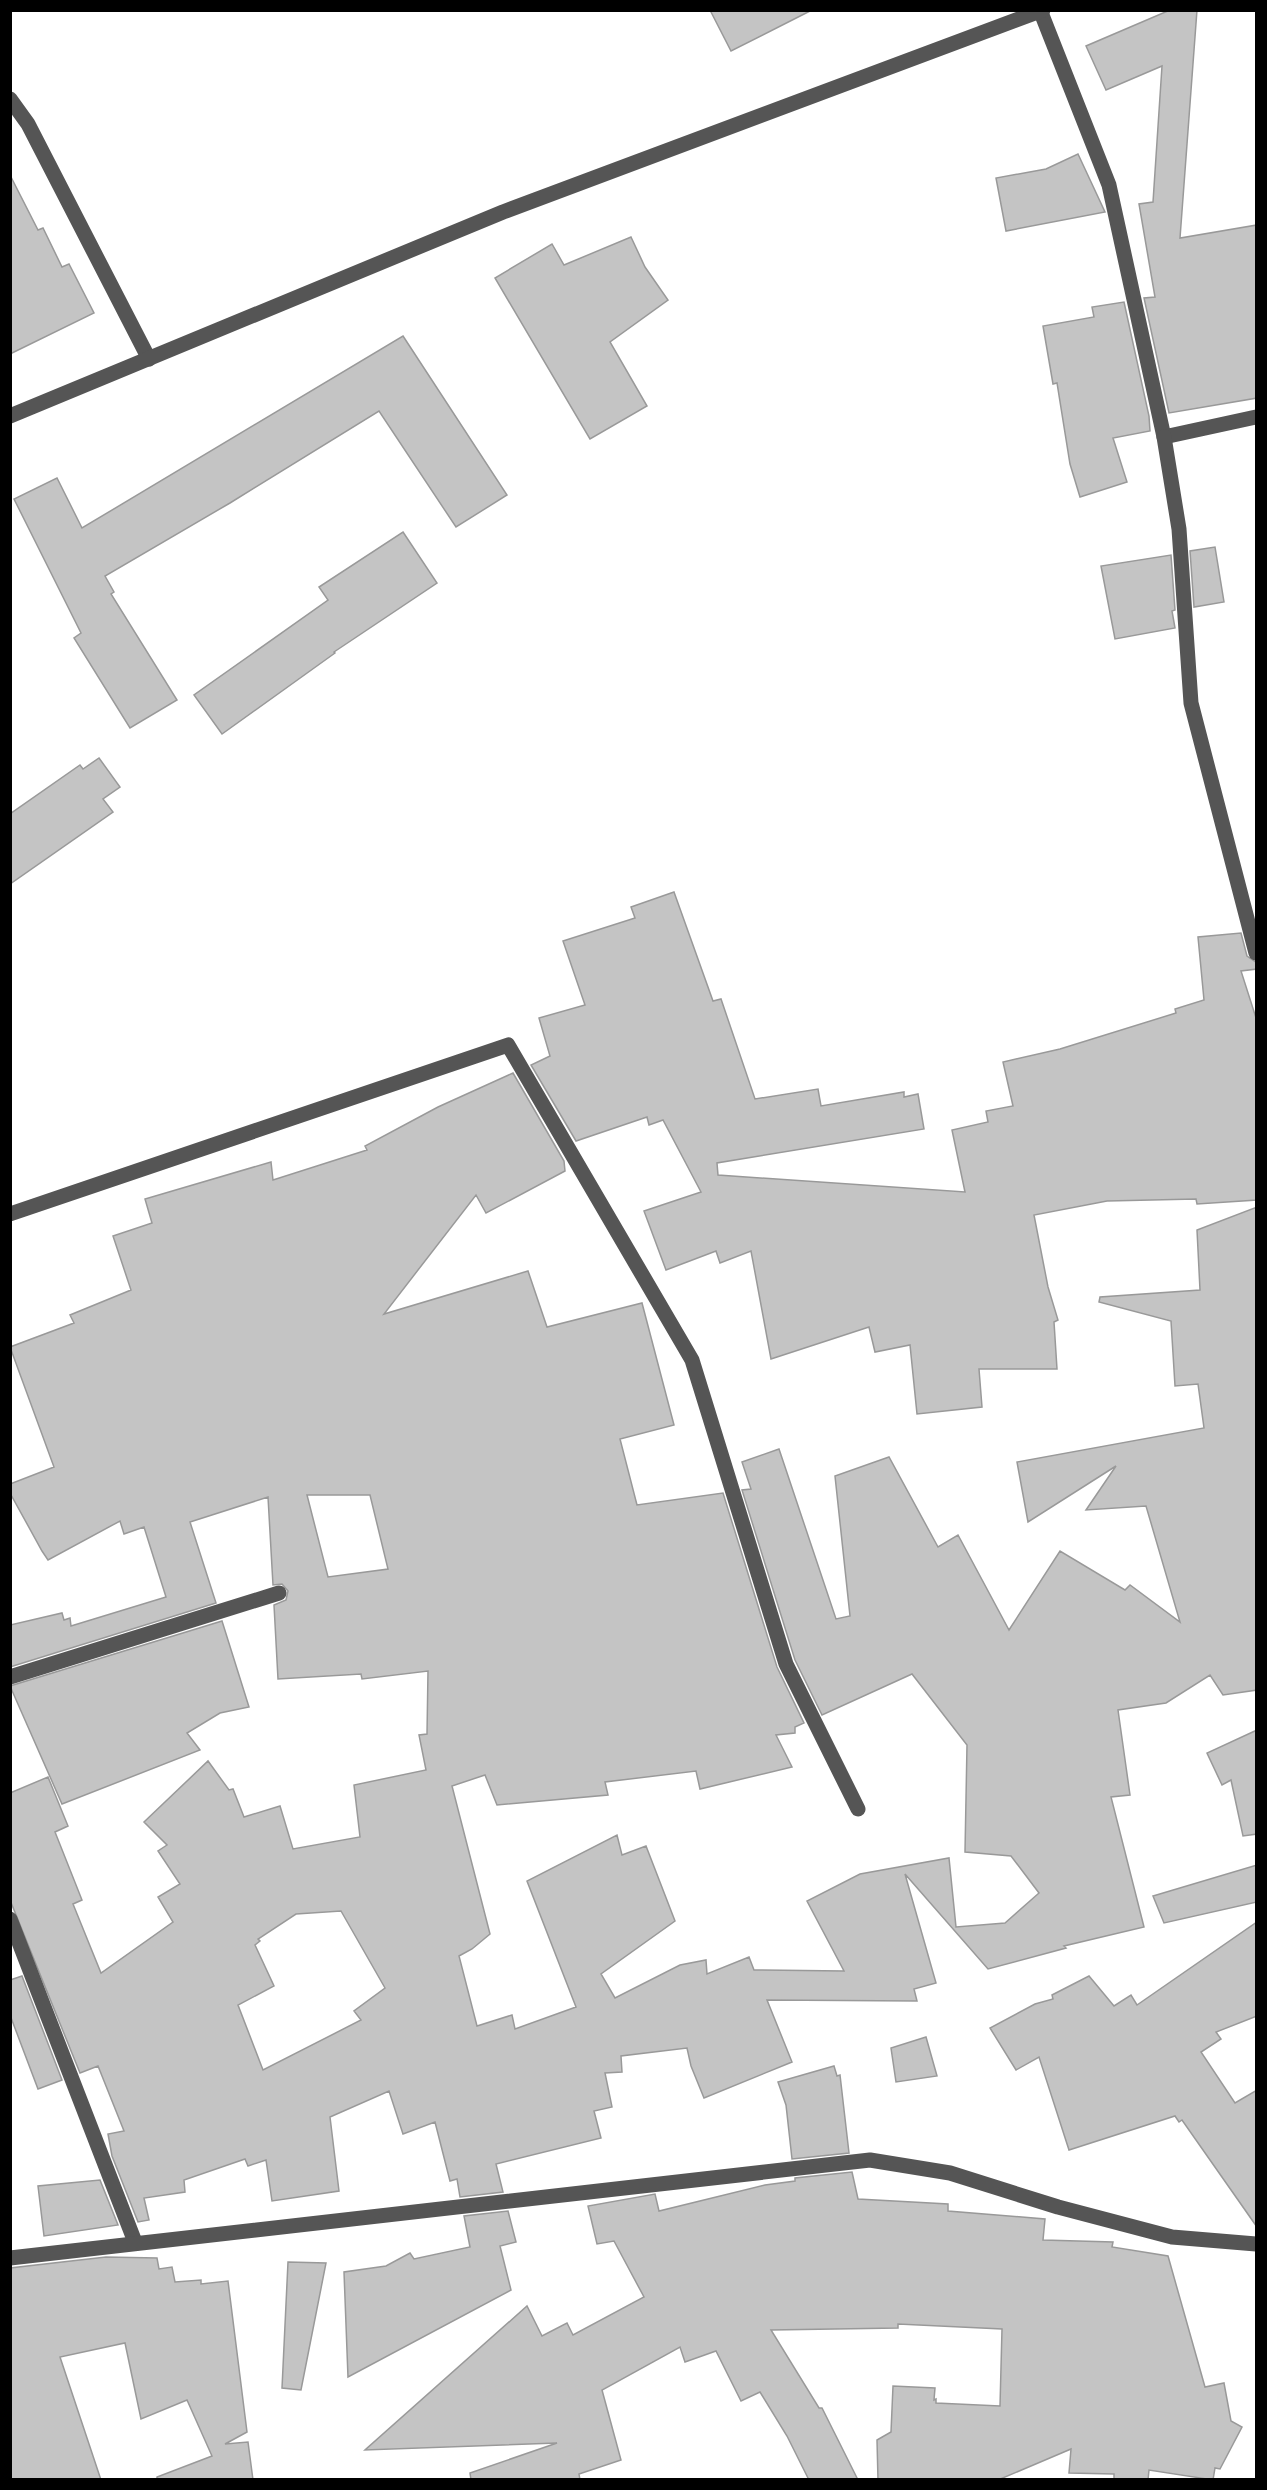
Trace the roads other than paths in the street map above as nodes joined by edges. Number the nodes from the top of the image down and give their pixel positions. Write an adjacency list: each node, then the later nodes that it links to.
1 (1041, 11): 3 (street); 6 (street)
2 (10, 99): 3 (street)
3 (149, 359): 4 (street)
4 (10, 416)
5 (1257, 417): 6 (street)
6 (1164, 437): 7 (street)
7 (1253, 924): 8 (street)
8 (1257, 953)
9 (10, 1214): 12 (street)
10 (279, 1593): 11 (street)
11 (10, 1677)
12 (858, 1809)
13 (10, 1919): 14 (street)
14 (135, 2242): 15 (street); 16 (street)
15 (1257, 2244)
16 (10, 2258)

